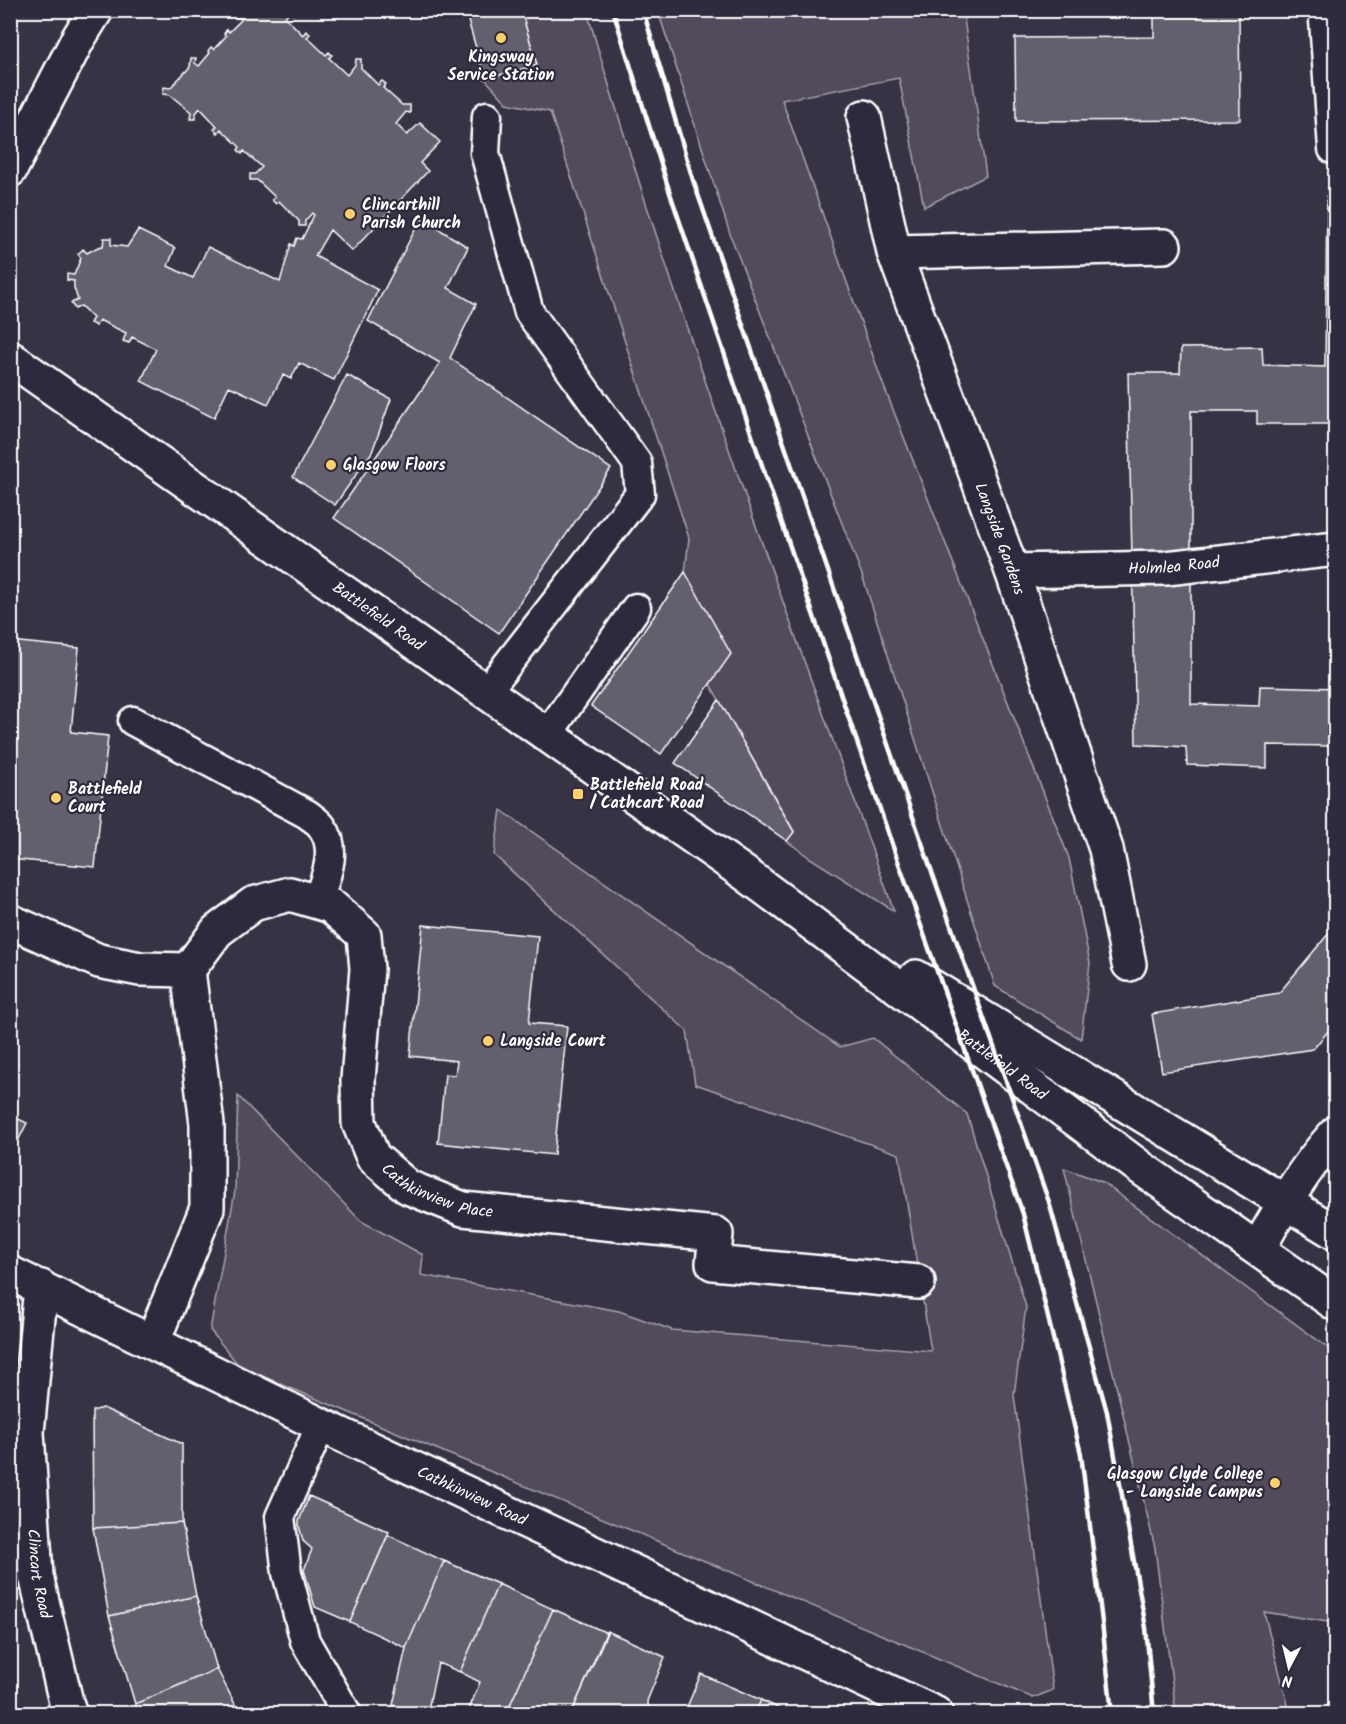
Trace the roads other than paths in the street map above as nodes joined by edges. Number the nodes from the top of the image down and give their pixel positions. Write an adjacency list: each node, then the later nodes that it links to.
1 (96, 10): 6 (street)
2 (1324, 20): 5 (lane)
3 (487, 116): 13 (lane)
4 (864, 117): 8 (street, Langside Gardens)
5 (1335, 149)
6 (10, 170)
7 (1164, 246): 8 (street)
8 (894, 252): 11 (street, Langside Gardens)
9 (10, 358): 13 (street, Battlefield Road)
10 (1335, 549): 11 (street, Holmlea Road)
11 (1012, 571): 19 (street, Langside Gardens)
12 (636, 608): 15 (lane)
13 (486, 692): 15 (street, Battlefield Road)
14 (133, 721): 17 (lane)
15 (547, 735): 16 (street, Battlefield Road)
16 (747, 875): 22 (street, Battlefield Road); 24 (street, Battlefield Road)
17 (317, 902): 20 (street, Cathkinview Place); 26 (street, Cathkinview Place)
18 (10, 921): 20 (street)
19 (1130, 964)
20 (188, 970): 29 (street)
21 (1335, 1133): 22 (street)
22 (1284, 1203): 23 (street, Battlefield Road); 24 (street)
23 (1335, 1233)
24 (1258, 1250): 28 (street, Battlefield Road)
25 (10, 1273): 27 (street, Cathkinview Road)
26 (918, 1282)
27 (41, 1287): 29 (street, Cathkinview Road); 31 (street, Clincart Road)
28 (1335, 1304)
29 (153, 1341): 30 (street, Cathkinview Road)
30 (321, 1425): 32 (lane); 33 (street, Cathkinview Road)
31 (70, 1713)
32 (347, 1713)
33 (936, 1713)

